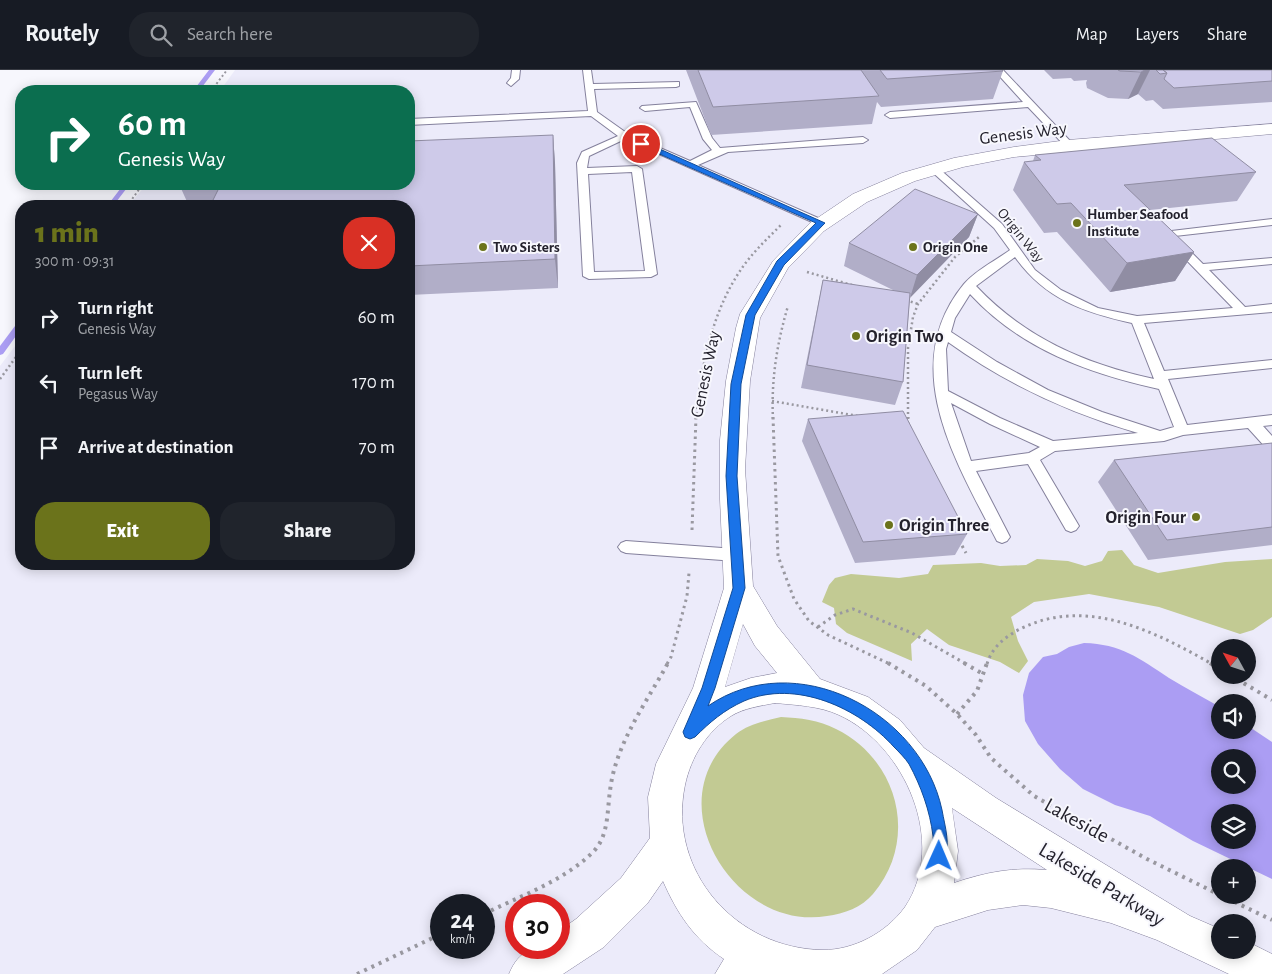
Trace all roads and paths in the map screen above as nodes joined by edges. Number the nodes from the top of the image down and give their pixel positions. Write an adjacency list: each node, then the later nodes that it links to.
1 (226, 70): 7 (path)
2 (516, 70): 5 (lane)
3 (587, 70): 8 (lane)
4 (998, 70): 9 (lane)
5 (511, 83)
6 (676, 84): 8 (lane)
7 (215, 85)
8 (590, 87): 11 (lane)
9 (1030, 104): 12 (lane); 17 (lane)
10 (645, 108): 18 (lane)
11 (593, 113): 13 (lane); 15 (lane)
12 (890, 115)
13 (415, 122)
14 (1270, 131): 17 (street, Genesis Way)
15 (625, 136): 19 (lane); 21 (lane)
16 (863, 140): 18 (lane)
17 (1069, 145): 20 (street, Genesis Way)
18 (718, 151): 19 (lane)
19 (690, 165): 22 (lane)
20 (934, 168): 24 (street, Genesis Way); 25 (lane, Origin Way)
21 (584, 171): 21 (lane)
22 (796, 212): 24 (lane); 64 (path, Genesis Way)
23 (1272, 222): 30 (lane)
24 (821, 223): 65 (street, Genesis Way)
25 (1016, 251): 34 (lane); 40 (lane, Origin Way)
26 (1272, 261): 30 (lane)
27 (813, 264): 31 (path)
28 (943, 265): 29 (path)
29 (947, 267)
30 (1200, 268): 39 (lane)
31 (807, 271): 32 (path); 33 (path)
32 (802, 278)
33 (853, 285)
34 (969, 286): 41 (lane); 47 (lane)
35 (899, 298): 37 (path)
36 (790, 300): 49 (path)
37 (918, 304)
38 (1272, 308): 39 (lane, Origin Way)
39 (1243, 311): 40 (lane, Origin Way)
40 (1137, 320): 47 (lane)
41 (943, 332): 48 (lane); 56 (lane)
42 (899, 355): 44 (path)
43 (15, 359): 46 (path)
44 (908, 359)
45 (1272, 364): 47 (lane)
46 (0, 380)
47 (1161, 380): 55 (lane)
48 (940, 392): 58 (lane); 60 (lane)
49 (772, 401): 50 (path); 67 (path)
50 (859, 416)
51 (1272, 420): 53 (lane)
52 (898, 422): 54 (path)
53 (1252, 423): 55 (lane); 57 (lane)
54 (908, 424)
55 (1182, 430): 56 (lane)
56 (1164, 436): 58 (lane)
57 (1272, 445)
58 (1052, 446): 59 (lane)
59 (1032, 458): 60 (lane); 61 (lane)
60 (966, 468): 62 (lane)
61 (1071, 526)
62 (1002, 537)
63 (626, 548): 64 (lane)
64 (691, 552): 65 (lane); 79 (path, Genesis Way)
65 (736, 555): 66 (street, Genesis Way)
66 (739, 588): 71 (street, Genesis Way); 74 (street, Genesis Way)
67 (818, 627): 69 (path); 73 (path)
68 (1211, 664): 69 (path)
69 (983, 674): 73 (path)
70 (1245, 684): 72 (path)
71 (809, 690): 74 (street); 75 (street)
72 (1272, 700)
73 (957, 714): 77 (path, Lakeside)
74 (690, 732): 76 (street)
75 (913, 758): 80 (street); 82 (street, Lakeside Parkway)
76 (667, 844): 86 (street); 88 (street)
77 (1211, 891)
78 (1239, 904): 81 (path, Lakeside)
79 (495, 909)
80 (924, 912): 82 (street, Lakeside Parkway); 86 (street)
81 (1272, 920)
82 (1176, 928): 84 (street)
83 (430, 939): 87 (path)
84 (1211, 945)
85 (1240, 959): 90 (street)
86 (771, 963): 89 (street)
87 (357, 974)
88 (529, 974)
89 (735, 974)
90 (1272, 974)

